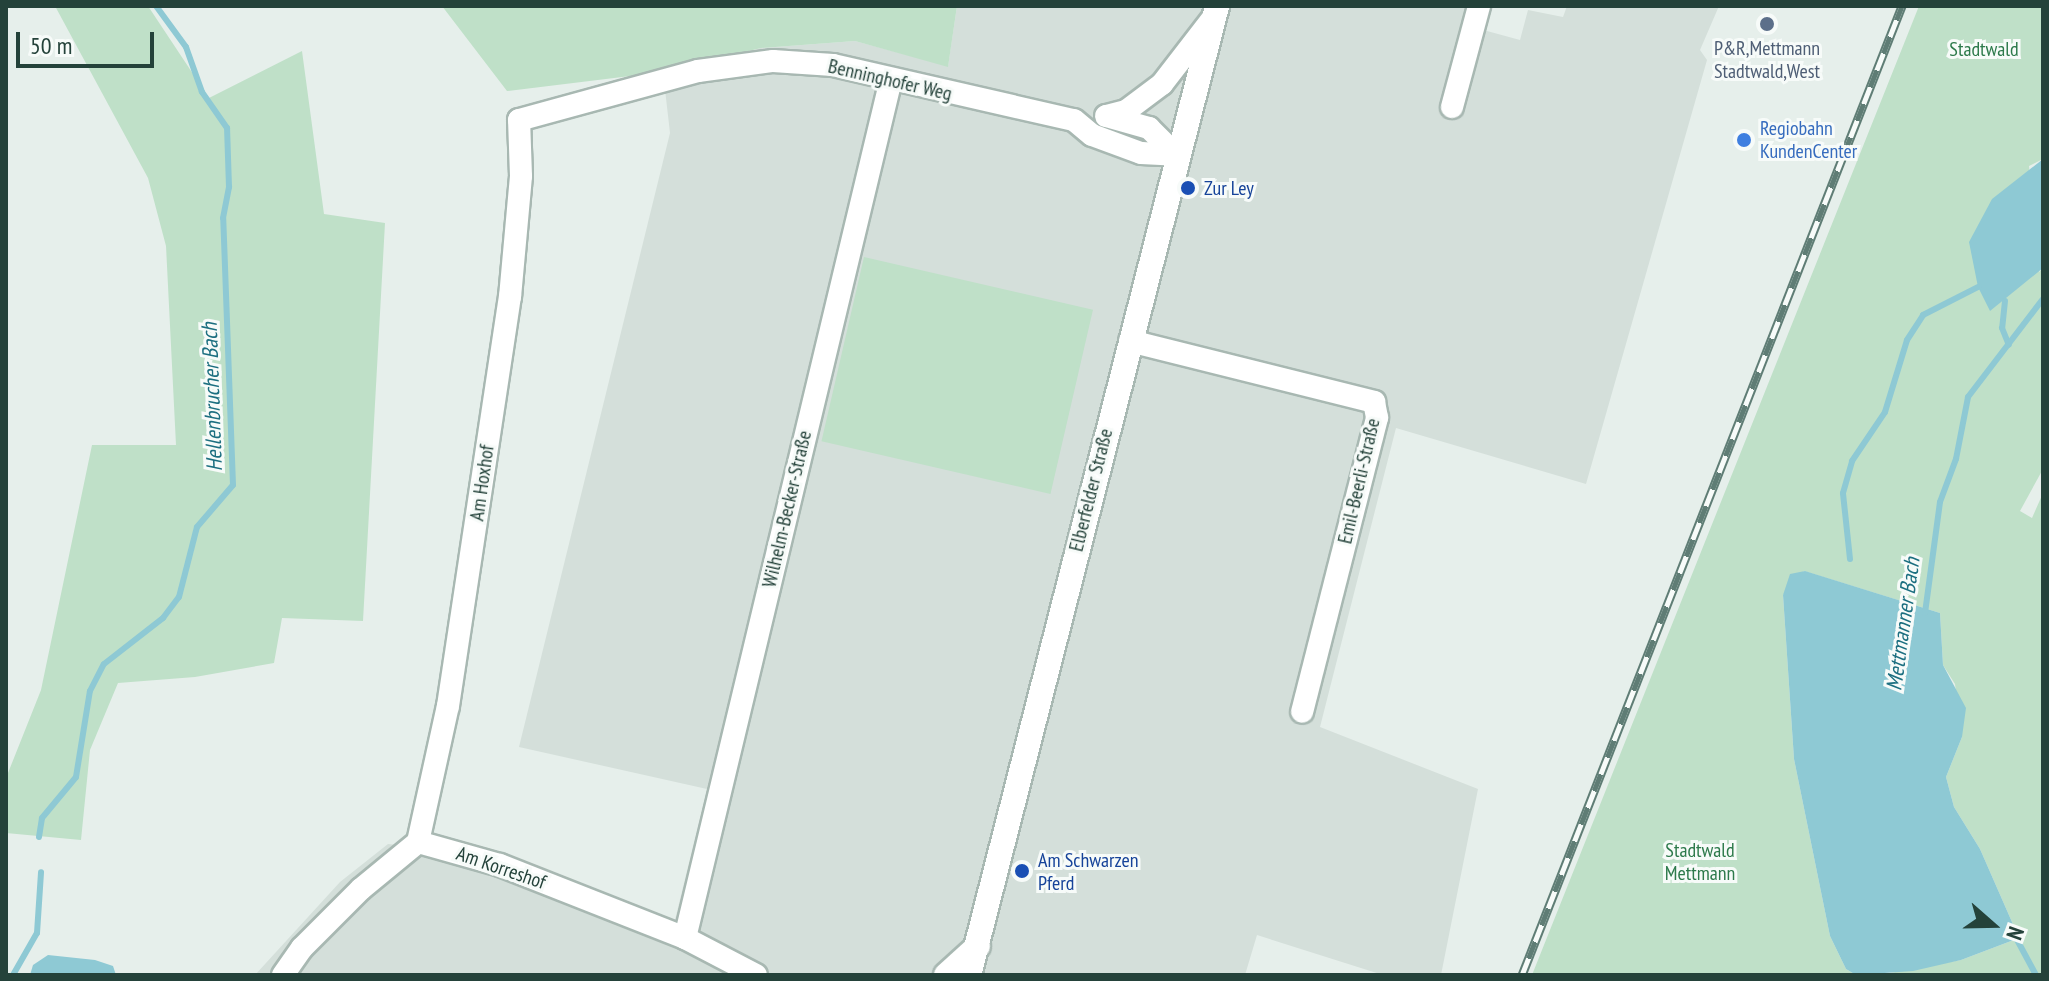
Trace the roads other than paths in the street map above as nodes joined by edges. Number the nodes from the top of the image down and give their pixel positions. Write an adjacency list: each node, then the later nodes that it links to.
1 (1479, 6): 4 (street)
2 (1215, 12): 5 (street, Benninghofer Weg); 8 (main road, Elberfelder Straße)
3 (891, 79): 6 (street, Benninghofer Weg); 7 (street, Benninghofer Weg); 12 (street, Wilhelm-Becker-Straße)
4 (1452, 107)
5 (1107, 116): 7 (street, Benninghofer Weg); 8 (street, Benninghofer Weg)
6 (519, 120): 11 (street, Am Hoxhof)
7 (1074, 120): 8 (street, Benninghofer Weg)
8 (1176, 155): 9 (main road, Elberfelder Straße)
9 (1130, 341): 10 (street, Emil-Beerli-Straße); 13 (main road, Elberfelder Straße)
10 (1302, 712)
11 (418, 842): 12 (street, Am Korreshof); 14 (street)
12 (685, 938): 15 (street, Am Korreshof)
13 (978, 946): 16 (main road); 17 (main road, Elberfelder Straße)
14 (283, 975)
15 (756, 975)
16 (946, 975)
17 (969, 975)

